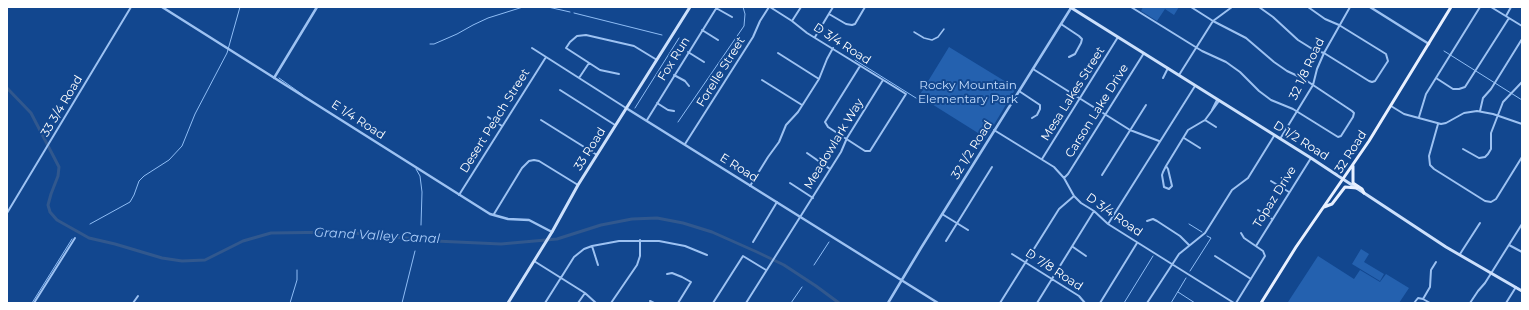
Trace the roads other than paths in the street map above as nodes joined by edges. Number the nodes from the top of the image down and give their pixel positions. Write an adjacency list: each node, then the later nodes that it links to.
1 (131, 7): 129 (street, 33 3/4 Road)
2 (162, 7): 57 (street, E 1/4 Road)
3 (316, 7): 57 (street)
4 (690, 7): 48 (main road, 33 Road)
5 (716, 7): 24 (street); 32 (street, Fox Run)
6 (769, 7): 26 (street, D 3/4 Road); 100 (street, Forelle Street)
7 (801, 7): 26 (street)
8 (833, 7): 22 (street)
9 (865, 7): 22 (street)
10 (1071, 7): 28 (street, 32 1/2 Road); 35 (main road, D 1/2 Road)
11 (1131, 7): 41 (street)
12 (1191, 7): 27 (street)
13 (1232, 7): 27 (street)
14 (1259, 7): 43 (street)
15 (1308, 7): 29 (street)
16 (1350, 7): 29 (street, 32 1/8 Road)
17 (1370, 7): 38 (street)
18 (1451, 7): 38 (main road, 32 Road)
19 (1480, 7): 60 (street)
20 (1491, 7): 23 (street)
21 (1511, 7): 23 (street)
22 (829, 14): 34 (street)
23 (1506, 16): 25 (street)
24 (732, 17)
25 (1509, 18): 30 (street); 60 (street)
26 (792, 21): 34 (street, D 3/4 Road)
27 (1214, 21): 41 (street); 65 (street)
28 (1060, 24): 47 (street); 53 (street, 32 1/2 Road)
29 (1339, 25): 43 (street, 32 1/8 Road); 43 (street)
30 (1522, 26)
31 (944, 29): 33 (street)
32 (702, 30): 37 (street); 42 (street, Fox Run)
33 (914, 32)
34 (814, 37): 40 (street, D 3/4 Road)
35 (1118, 37): 45 (main road, D 1/2 Road); 70 (street, Mesa Lakes Street)
36 (1522, 39): 78 (street)
37 (718, 40)
38 (1429, 44): 75 (main road, 32 Road)
39 (532, 48): 46 (street, E Road)
40 (833, 48): 51 (street, D 3/4 Road); 61 (street)
41 (1196, 48): 56 (street); 79 (street)
42 (688, 52): 49 (street); 55 (street, Fox Run)
43 (1324, 52): 65 (street, 32 1/8 Road)
44 (778, 53): 61 (street)
45 (1144, 53): 52 (main road, D 1/2 Road); 80 (street, Carson Lake Drive)
46 (546, 57): 58 (street, E Road); 90 (street, Desert Peach Street)
47 (1069, 57)
48 (657, 60): 50 (street); 76 (main road, 33 Road)
49 (704, 62)
50 (589, 63): 54 (street); 58 (street)
51 (860, 66): 63 (street, D 3/4 Road); 96 (street)
52 (1168, 68): 56 (main road, D 1/2 Road); 59 (street)
53 (1033, 69): 69 (street, 32 1/2 Road); 70 (street)
54 (619, 74)
55 (674, 75): 66 (street); 72 (street, Fox Run)
56 (1179, 76): 67 (main road, D 1/2 Road)
57 (274, 78): 122 (street, E 1/4 Road)
58 (579, 78): 76 (street, E Road)
59 (1163, 78)
60 (1436, 78): 84 (street)
61 (819, 79): 73 (street)
62 (762, 80): 73 (street)
63 (883, 80): 96 (street, Meadowlark Way); 96 (street, D 3/4 Road)
64 (1522, 82): 81 (street)
65 (1313, 85): 79 (street, 32 1/8 Road); 79 (street)
66 (689, 86)
67 (1195, 86): 71 (main road, D 1/2 Road); 99 (street)
68 (560, 90): 91 (street)
69 (1019, 91): 83 (street); 93 (street, 32 1/2 Road)
70 (1080, 98): 80 (street); 107 (street, Mesa Lakes Street)
71 (1218, 100): 87 (street); 95 (main road, D 1/2 Road)
72 (657, 103): 77 (street); 86 (street, Fox Run)
73 (802, 105): 118 (street)
74 (1146, 105): 94 (street)
75 (1391, 106): 84 (street); 109 (main road, 32 Road)
76 (626, 108): 86 (street, E Road); 91 (main road, 33 Road)
77 (674, 111)
78 (1480, 111): 81 (street); 88 (street)
79 (1297, 112): 98 (street, 32 1/8 Road)
80 (1106, 114): 94 (street); 113 (street, Carson Lake Drive)
81 (1498, 116): 89 (street); 102 (street)
82 (488, 117): 90 (street)
83 (1032, 118)
84 (1419, 118): 88 (street)
85 (541, 120): 104 (street)
86 (646, 120): 100 (street, E Road)
87 (1205, 120): 92 (street); 97 (street)
88 (1438, 124): 105 (street)
89 (1522, 124)
90 (502, 126): 122 (street, Desert Peach Street)
91 (615, 126): 104 (main road, 33 Road)
92 (1216, 127)
93 (994, 130): 107 (street, D 3/4 Road); 130 (street, 32 1/2 Road)
94 (1130, 130): 99 (street); 112 (street)
95 (1274, 136): 98 (main road, D 1/2 Road); 147 (street)
96 (847, 138): 111 (street, Meadowlark Way)
97 (1184, 138): 101 (street); 108 (street)
98 (1280, 139): 106 (main road, D 1/2 Road)
99 (1159, 141): 137 (street)
100 (685, 144): 118 (street, E Road)
101 (1200, 148)
102 (1463, 149)
103 (807, 153): 111 (street)
104 (597, 155): 117 (main road, 33 Road)
105 (1522, 157)
106 (1310, 158): 114 (main road, D 1/2 Road); 120 (street, Topaz Drive)
107 (1042, 159): 113 (street, D 3/4 Road)
108 (1166, 166): 108 (street)
109 (1353, 166): 114 (main road, 32 Road); 121 (main road)
110 (992, 167): 135 (street)
111 (830, 169): 124 (street, Meadowlark Way)
112 (1102, 175)
113 (1064, 178): 123 (street, D 3/4 Road)
114 (1344, 179): 119 (main road, D 1/2 Road); 126 (main road, 32 Road)
115 (1271, 181): 120 (street)
116 (790, 183): 124 (street)
117 (578, 185): 131 (street); 140 (main road, 33 Road)
118 (750, 186): 125 (street, E Road)
119 (1357, 188): 121 (main road, D 1/2 Road); 126 (main road)
120 (1289, 192): 133 (street, Topaz Drive)
121 (1364, 193): 155 (main road, D 1/2 Road)
122 (459, 195): 131 (street, E 1/4 Road)
123 (1074, 196): 128 (street, D 3/4 Road); 160 (street)
124 (812, 198): 132 (street, Meadowlark Way)
125 (777, 202): 132 (street, E Road); 145 (street)
126 (1324, 208): 195 (main road, 32 Road)
127 (1258, 210): 133 (street)
128 (1094, 211): 137 (street, D 3/4 Road); 151 (street)
129 (7, 213)
130 (942, 214): 135 (street); 169 (street, 32 1/2 Road)
131 (493, 215): 140 (street, E 1/4 Road)
132 (800, 217): 163 (street, Meadowlark Way); 169 (street, E Road)
133 (1272, 219): 150 (street, Topaz Drive)
134 (1146, 221): 147 (street)
135 (957, 223): 139 (street); 144 (street)
136 (1480, 223): 155 (street)
137 (1108, 224): 146 (street, D 3/4 Road)
138 (1522, 224): 148 (street)
139 (968, 230)
140 (552, 232): 158 (main road, 33 Road)
141 (1241, 233): 150 (street)
142 (75, 238): 176 (street)
143 (640, 240): 149 (street); 153 (street); 182 (street)
144 (946, 241)
145 (753, 242)
146 (1138, 243): 161 (street, D 3/4 Road); 192 (street)
147 (1189, 245): 161 (street)
148 (1509, 245): 152 (street); 164 (street)
149 (592, 246): 162 (street); 166 (street)
150 (1256, 246): 168 (street)
151 (1073, 247): 156 (street); 167 (street)
152 (1522, 252)
153 (707, 254)
154 (1012, 254): 160 (street, D 7/8 Road)
155 (1460, 254): 164 (main road, D 1/2 Road)
156 (1086, 256)
157 (1215, 256): 168 (street)
158 (534, 261): 166 (street); 178 (main road, 33 Road)
159 (1436, 262): 174 (street)
160 (1026, 263): 167 (street, D 7/8 Road); 189 (street)
161 (1171, 264): 193 (street); 194 (street, D 3/4 Road)
162 (598, 265)
163 (766, 270): 185 (street); 186 (street, Meadowlark Way)
164 (1492, 272): 170 (main road, D 1/2 Road); 198 (street)
165 (667, 274): 184 (street)
166 (561, 277): 172 (street); 179 (street)
167 (1052, 279): 190 (street); 191 (street, D 7/8 Road)
168 (1251, 279): 194 (street)
169 (902, 280): 187 (street, 32 1/2 Road); 188 (street, E Road)
170 (1516, 287): 171 (main road, D 1/2 Road); 199 (street)
171 (1522, 291)
172 (585, 293): 180 (street); 181 (street)
173 (138, 296): 177 (street)
174 (1423, 299): 196 (street); 197 (street)
175 (650, 301): 183 (street)
176 (34, 303)
177 (133, 303)
178 (508, 303)
179 (544, 303)
180 (578, 303)
181 (596, 303)
182 (611, 303)
183 (654, 303)
184 (678, 303)
185 (713, 303)
186 (746, 303)
187 (888, 303)
188 (938, 303)
189 (1000, 303)
190 (1037, 303)
191 (1085, 303)
192 (1100, 303)
193 (1147, 303)
194 (1235, 303)
195 (1261, 303)
196 (1414, 303)
197 (1430, 303)
198 (1470, 303)
199 (1506, 303)

